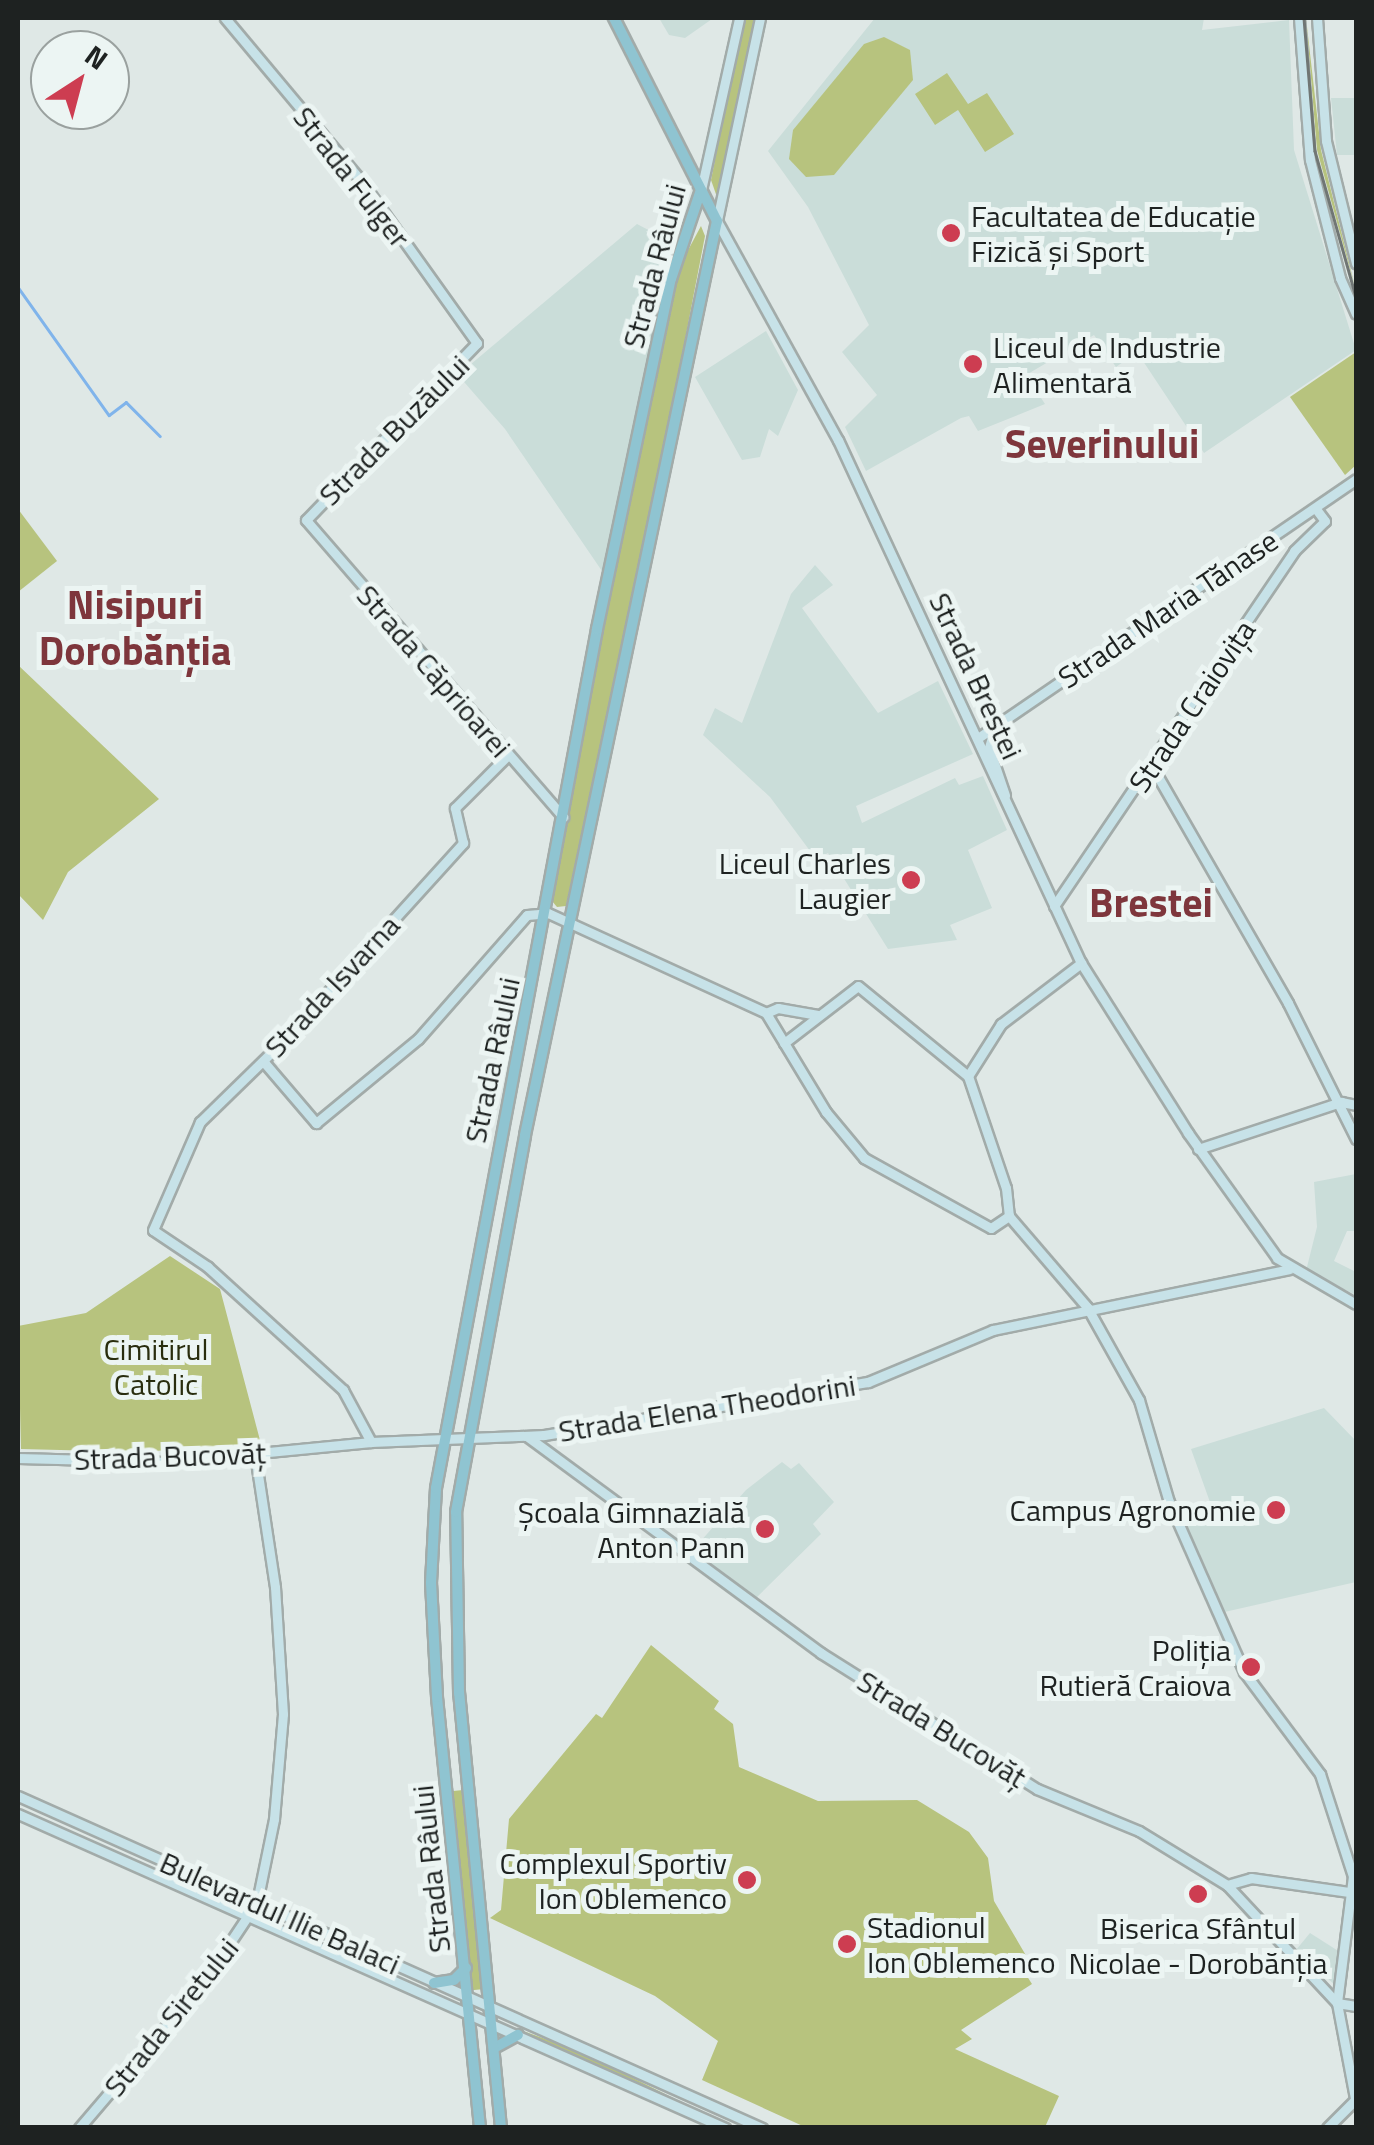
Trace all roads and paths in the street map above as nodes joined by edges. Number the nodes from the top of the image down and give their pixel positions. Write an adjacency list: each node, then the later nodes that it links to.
1 (225, 18): 13 (street, Strada Fulger)
2 (614, 18): 7 (main road, Strada Brestei)
3 (739, 18): 7 (street, Strada Râului)
4 (760, 18): 8 (street, Strada Râului)
5 (1299, 18): 12 (street)
6 (1317, 18): 11 (street)
7 (701, 190): 8 (main road, Strada Brestei); 22 (main road, Strada Râului)
8 (717, 221): 9 (street, Strada Brestei); 10 (main road, Strada Râului)
9 (729, 244): 10 (street); 18 (street, Strada Brestei)
10 (710, 250): 25 (main road, Strada Râului)
11 (1356, 263)
12 (1356, 314)
13 (476, 338): 16 (street, Strada Buzăului)
14 (1356, 479): 15 (street, Strada Maria Tănase)
15 (1316, 509): 17 (street, Strada Maria Tănase); 20 (street, Strada Craiovița)
16 (306, 520): 19 (street, Strada Căprioarei)
17 (1000, 723): 18 (street, Strada Maria Tănase); 21 (street)
18 (978, 738): 21 (street, Strada Brestei)
19 (507, 756): 22 (street, Strada Căprioarei); 30 (street, Strada Isvarna)
20 (1152, 768): 23 (street, Strada Craiovița); 32 (street)
21 (1005, 797): 23 (street, Strada Brestei)
22 (564, 820): 24 (main road, Strada Râului)
23 (1054, 906): 26 (street, Strada Brestei)
24 (548, 913): 25 (street); 30 (street); 41 (main road, Strada Râului)
25 (570, 922): 27 (street); 42 (main road, Strada Râului)
26 (1082, 963): 31 (street); 35 (street, Strada Brestei)
27 (766, 1013): 28 (street); 29 (street)
28 (816, 1015): 29 (street); 31 (street)
29 (784, 1043): 36 (street)
30 (263, 1061): 43 (street, Strada Isvarna)
31 (968, 1076): 36 (street)
32 (1340, 1102): 33 (street); 34 (street); 35 (street)
33 (1356, 1105)
34 (1356, 1139)
35 (1198, 1149): 37 (street, Strada Brestei)
36 (1010, 1216): 39 (street)
37 (1289, 1269): 38 (street, Strada Brestei); 39 (street, Strada Elena Theodorini)
38 (1356, 1304)
39 (1087, 1307): 40 (street, Strada Elena Theodorini); 49 (street)
40 (528, 1437): 42 (street, Strada Elena Theodorini); 48 (street, Strada Bucovăț)
41 (443, 1438): 42 (street, Strada Elena Theodorini); 43 (street, Strada Bucovăț); 52 (main road, Strada Râului)
42 (468, 1438): 57 (main road, Strada Râului)
43 (371, 1442): 44 (street, Strada Bucovăț)
44 (255, 1454): 45 (street, Strada Bucovăț); 50 (street, Strada Siretului)
45 (18, 1458)
46 (18, 1796): 50 (street, Bulevardul Ilie Balaci)
47 (18, 1814): 51 (street, Bulevardul Ilie Balaci)
48 (1227, 1885): 49 (street); 55 (street, Strada Bucovăț)
49 (1355, 1893): 55 (street)
50 (257, 1902): 51 (street, Strada Siretului); 53 (street, Bulevardul Ilie Balaci)
51 (250, 1917): 58 (street, Bulevardul Ilie Balaci); 63 (street, Strada Siretului)
52 (466, 1967): 53 (main road); 54 (main road, Strada Râului)
53 (434, 1983): 54 (street, Bulevardul Ilie Balaci)
54 (469, 1998): 57 (street, Bulevardul Ilie Balaci); 58 (main road, Strada Râului)
55 (1337, 2003): 56 (street); 62 (street)
56 (1356, 2006)
57 (492, 2009): 59 (main road, Strada Râului); 67 (street, Bulevardul Ilie Balaci)
58 (471, 2014): 59 (street, Bulevardul Ilie Balaci); 64 (main road, Strada Râului)
59 (495, 2025): 60 (street, Bulevardul Ilie Balaci); 61 (main road, Strada Râului)
60 (518, 2035): 61 (main road); 66 (street, Bulevardul Ilie Balaci)
61 (496, 2047): 65 (main road, Strada Râului)
62 (1356, 2101): 68 (street)
63 (79, 2128)
64 (480, 2128)
65 (502, 2128)
66 (725, 2128)
67 (762, 2128)
68 (1327, 2128)

